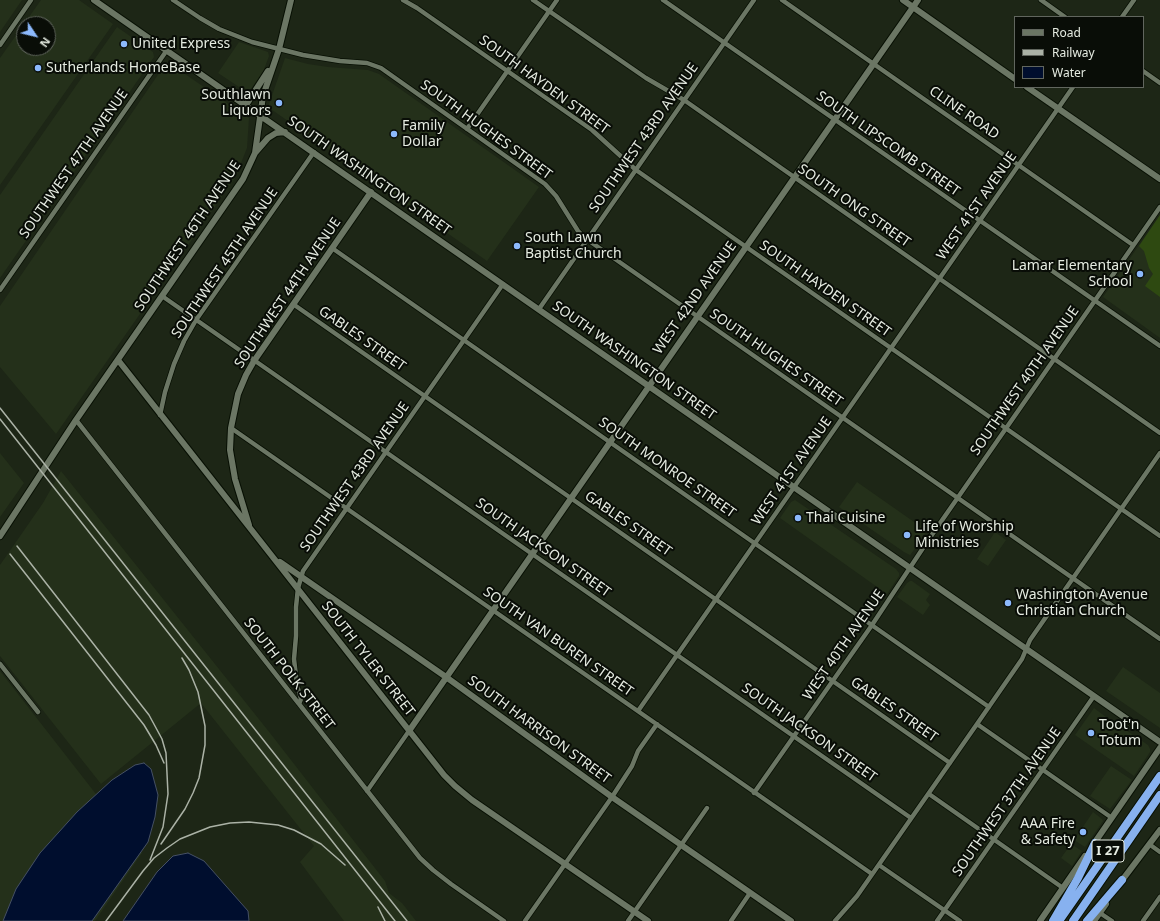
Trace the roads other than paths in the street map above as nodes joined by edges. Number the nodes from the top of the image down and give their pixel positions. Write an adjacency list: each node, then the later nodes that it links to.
1 (31, 0): 20 (street)
2 (94, 0): 21 (main road, SOUTH WASHINGTON STREET)
3 (173, 0): 22 (street, SOUTH HUGHES STREET)
4 (291, 0): 22 (main road, SOUTHWEST 46TH AVENUE)
5 (403, 0): 24 (street, SOUTH HAYDEN STREET)
6 (533, 0): 16 (street, SOUTH ONG STREET)
7 (557, 0): 16 (street)
8 (664, 0): 19 (street, SOUTH LIPSCOMB STREET)
9 (754, 0): 19 (street, SOUTHWEST 43RD AVENUE)
10 (782, 0): 23 (street, CLINE ROAD)
11 (903, 0): 15 (main road)
12 (918, 0): 15 (main road, WEST 42ND AVENUE)
13 (1041, 0): 17 (street)
14 (1134, 0): 18 (street)
15 (913, 7): 23 (main road, WEST 42ND AVENUE); 26 (main road)
16 (549, 11): 24 (street); 30 (street, SOUTH ONG STREET)
17 (1064, 16)
18 (1123, 16)
19 (724, 42): 30 (street, SOUTHWEST 43RD AVENUE); 34 (street, SOUTH LIPSCOMB STREET)
20 (0, 45)
21 (167, 50): 31 (main road, SOUTH WASHINGTON STREET); 52 (street, SOUTHWEST 47TH AVENUE)
22 (278, 53): 31 (main road); 33 (main road, SOUTHWEST 46TH AVENUE); 35 (street, SOUTH HUGHES STREET)
23 (874, 64): 34 (main road, WEST 42ND AVENUE); 39 (street, CLINE ROAD)
24 (508, 71): 35 (street); 40 (street, SOUTH HAYDEN STREET)
25 (1144, 72): 27 (street)
26 (1014, 78)
27 (1160, 83)
28 (1028, 88): 32 (main road)
29 (1073, 88): 32 (street, WEST 41ST AVENUE)
30 (684, 100): 40 (street, SOUTHWEST 43RD AVENUE); 41 (street, SOUTH ONG STREET)
31 (246, 105): 33 (main road, SOUTH WASHINGTON STREET)
32 (1058, 109): 39 (street, WEST 41ST AVENUE); 42 (main road)
33 (260, 114): 36 (main road, SOUTH WASHINGTON STREET); 38 (main road, SOUTHWEST 46TH AVENUE)
34 (835, 120): 41 (main road, WEST 42ND AVENUE); 45 (street, SOUTH LIPSCOMB STREET)
35 (467, 129): 46 (street, SOUTH HUGHES STREET)
36 (284, 132): 37 (main road, SOUTH WASHINGTON STREET); 38 (main road)
37 (314, 152): 43 (main road, SOUTH WASHINGTON STREET); 58 (street, SOUTHWEST 45TH AVENUE)
38 (255, 153): 53 (main road, SOUTHWEST 46TH AVENUE)
39 (1019, 165): 45 (street, WEST 41ST AVENUE); 47 (street, CLINE ROAD)
40 (636, 170): 46 (street, SOUTHWEST 43RD AVENUE); 49 (street, SOUTH HAYDEN STREET)
41 (794, 178): 49 (main road, WEST 42ND AVENUE); 50 (street, SOUTH ONG STREET)
42 (1160, 179)
43 (371, 192): 48 (main road, SOUTHWEST 44TH AVENUE); 51 (main road, SOUTH WASHINGTON STREET)
44 (1160, 207): 47 (street, SOUTHWEST 40TH AVENUE)
45 (980, 221): 50 (street, WEST 41ST AVENUE); 54 (street, SOUTH LIPSCOMB STREET)
46 (587, 239): 56 (street, SOUTHWEST 43RD AVENUE); 57 (street, SOUTH HUGHES STREET)
47 (1133, 245): 54 (street, SOUTHWEST 40TH AVENUE)
48 (332, 248): 55 (main road, SOUTHWEST 44TH AVENUE); 59 (street, SOUTH MONROE STREET)
49 (745, 248): 57 (main road, WEST 42ND AVENUE); 61 (street, SOUTH HAYDEN STREET)
50 (940, 279): 61 (street, WEST 41ST AVENUE); 62 (street, SOUTH ONG STREET)
51 (502, 284): 56 (main road, SOUTH WASHINGTON STREET); 59 (street, SOUTHWEST 43RD AVENUE)
52 (0, 290)
53 (162, 296): 58 (street, SOUTH JACKSON STREET); 63 (main road, SOUTHWEST 46TH AVENUE)
54 (1095, 301): 60 (street, SOUTH LIPSCOMB STREET); 62 (street, SOUTHWEST 40TH AVENUE)
55 (293, 304): 64 (main road, SOUTHWEST 44TH AVENUE); 66 (street, GABLES STREET)
56 (539, 309): 65 (main road, SOUTH WASHINGTON STREET)
57 (698, 316): 65 (main road, WEST 42ND AVENUE); 68 (street, SOUTH HUGHES STREET)
58 (196, 320): 64 (street, SOUTH JACKSON STREET); 67 (street, SOUTHWEST 45TH AVENUE)
59 (464, 340): 66 (street, SOUTHWEST 43RD AVENUE); 73 (street, SOUTH MONROE STREET)
60 (1160, 346)
61 (892, 348): 68 (street, WEST 41ST AVENUE); 71 (street, SOUTH HAYDEN STREET)
62 (1054, 359): 71 (street, SOUTHWEST 40TH AVENUE); 72 (street, SOUTH ONG STREET)
63 (118, 360): 67 (main road, SOUTH TYLER STREET); 69 (main road, SOUTHWEST 46TH AVENUE)
64 (254, 360): 70 (main road, SOUTHWEST 44TH AVENUE); 74 (street, SOUTH JACKSON STREET)
65 (648, 385): 73 (main road, WEST 42ND AVENUE); 76 (main road, SOUTH WASHINGTON STREET)
66 (425, 396): 74 (street, SOUTHWEST 43RD AVENUE); 78 (street, GABLES STREET)
67 (160, 415): 81 (main road, SOUTH TYLER STREET)
68 (843, 418): 76 (street, WEST 41ST AVENUE); 77 (street, SOUTH HUGHES STREET)
69 (76, 420): 82 (main road, SOUTHWEST 46TH AVENUE); 101 (street, SOUTH POLK STREET)
70 (231, 428): 79 (street, SOUTH VAN BUREN STREET); 81 (main road, SOUTHWEST 44TH AVENUE)
71 (1006, 428): 77 (street, SOUTHWEST 40TH AVENUE); 80 (street, SOUTH HAYDEN STREET)
72 (1160, 433)
73 (610, 442): 78 (main road, WEST 42ND AVENUE); 84 (street, SOUTH MONROE STREET)
74 (386, 452): 79 (street, SOUTHWEST 43RD AVENUE); 85 (street, SOUTH JACKSON STREET)
75 (1160, 453): 80 (street)
76 (794, 487): 84 (street, WEST 41ST AVENUE); 87 (main road, SOUTH WASHINGTON STREET)
77 (957, 497): 87 (street, SOUTHWEST 40TH AVENUE); 89 (street, SOUTH HUGHES STREET)
78 (571, 498): 85 (main road, WEST 42ND AVENUE); 91 (street, GABLES STREET)
79 (346, 508): 88 (street, SOUTHWEST 43RD AVENUE); 92 (street, SOUTH VAN BUREN STREET)
80 (1121, 509): 83 (street, SOUTH HAYDEN STREET); 89 (street)
81 (250, 528): 86 (main road, SOUTH TYLER STREET)
82 (0, 536)
83 (1160, 536)
84 (755, 543): 91 (street, WEST 41ST AVENUE); 93 (street, SOUTH MONROE STREET)
85 (532, 554): 92 (main road, WEST 42ND AVENUE); 96 (street, SOUTH JACKSON STREET)
86 (274, 558): 88 (main road, SOUTH HARRISON STREET); 90 (main road, SOUTH TYLER STREET)
87 (910, 568): 93 (street, WEST 40TH AVENUE); 95 (main road, SOUTH WASHINGTON STREET)
88 (301, 577): 90 (street, SOUTHWEST 43RD AVENUE); 98 (main road, SOUTH HARRISON STREET)
89 (1073, 578): 94 (street, SOUTH HUGHES STREET); 95 (street)
90 (298, 588): 101 (street, SOUTHWEST 43RD AVENUE); 107 (main road, SOUTH TYLER STREET)
91 (716, 599): 96 (street, WEST 41ST AVENUE); 99 (street, GABLES STREET)
92 (493, 610): 98 (main road, WEST 42ND AVENUE); 103 (street, SOUTH VAN BUREN STREET)
93 (872, 625): 99 (street, WEST 40TH AVENUE); 102 (street, SOUTH MONROE STREET)
94 (1160, 639)
95 (1026, 649): 100 (main road, SOUTH WASHINGTON STREET); 102 (street)
96 (677, 655): 103 (street, WEST 41ST AVENUE); 108 (street, SOUTH JACKSON STREET)
97 (0, 664): 104 (street)
98 (446, 677): 107 (main road, WEST 42ND AVENUE); 120 (main road, SOUTH HARRISON STREET)
99 (833, 680): 108 (street, WEST 40TH AVENUE); 112 (street, GABLES STREET)
100 (1094, 696): 109 (main road, SOUTH WASHINGTON STREET); 114 (street, SOUTHWEST 37TH AVENUE)
101 (299, 704): 116 (street, SOUTH POLK STREET)
102 (989, 707): 106 (street)
103 (638, 711): 105 (street, SOUTH VAN BUREN STREET)
104 (38, 712)
105 (657, 724): 117 (street, SOUTH VAN BUREN STREET); 120 (street)
106 (977, 724): 112 (street); 114 (street)
107 (409, 731): 116 (street); 130 (main road, SOUTH TYLER STREET)
108 (794, 736): 117 (street, WEST 40TH AVENUE); 122 (street, SOUTH JACKSON STREET)
109 (1160, 742)
110 (1160, 748): 113 (main road)
111 (1160, 761): 113 (main road)
112 (950, 763): 118 (street)
113 (1148, 765): 123 (main road)
114 (1043, 770): 123 (street); 125 (street, SOUTHWEST 37TH AVENUE)
115 (1158, 779): 151 (highway, I 27)
116 (367, 791): 140 (street, SOUTH POLK STREET)
117 (754, 793): 132 (street, SOUTH VAN BUREN STREET)
118 (929, 794): 122 (street); 125 (street)
119 (1160, 795): 152 (highway, I 27)
120 (612, 797): 128 (main road, SOUTH HARRISON STREET); 130 (street)
121 (707, 808): 128 (street)
122 (911, 818): 131 (street)
123 (1112, 818): 126 (main road)
124 (1160, 830): 127 (main road)
125 (994, 839): 134 (street); 137 (street, SOUTHWEST 37TH AVENUE)
126 (1094, 843): 134 (main road); 150 (highway)
127 (1149, 844): 129 (street); 133 (main road)
128 (681, 845): 135 (main road, SOUTH HARRISON STREET); 138 (street)
129 (1160, 852)
130 (565, 864): 138 (main road, SOUTH TYLER STREET); 141 (street)
131 (879, 865): 132 (street); 137 (street)
132 (872, 874): 146 (street)
133 (1122, 880): 139 (main road); 153 (highway)
134 (1063, 888): 149 (main road)
135 (750, 893): 144 (street); 145 (main road, SOUTH HARRISON STREET)
136 (1160, 897): 156 (street)
137 (945, 910): 147 (street, SOUTHWEST 37TH AVENUE); 148 (street)
138 (634, 911): 142 (street); 143 (main road, SOUTH TYLER STREET)
139 (1100, 913): 154 (main road); 155 (street)
140 (504, 921)
141 (525, 921)
142 (628, 921)
143 (648, 921)
144 (731, 921)
145 (791, 921)
146 (835, 921)
147 (938, 921)
148 (960, 921)
149 (1040, 921)
150 (1053, 921)
151 (1060, 921)
152 (1072, 921)
153 (1087, 921)
154 (1094, 921)
155 (1112, 921)
156 (1143, 921)

